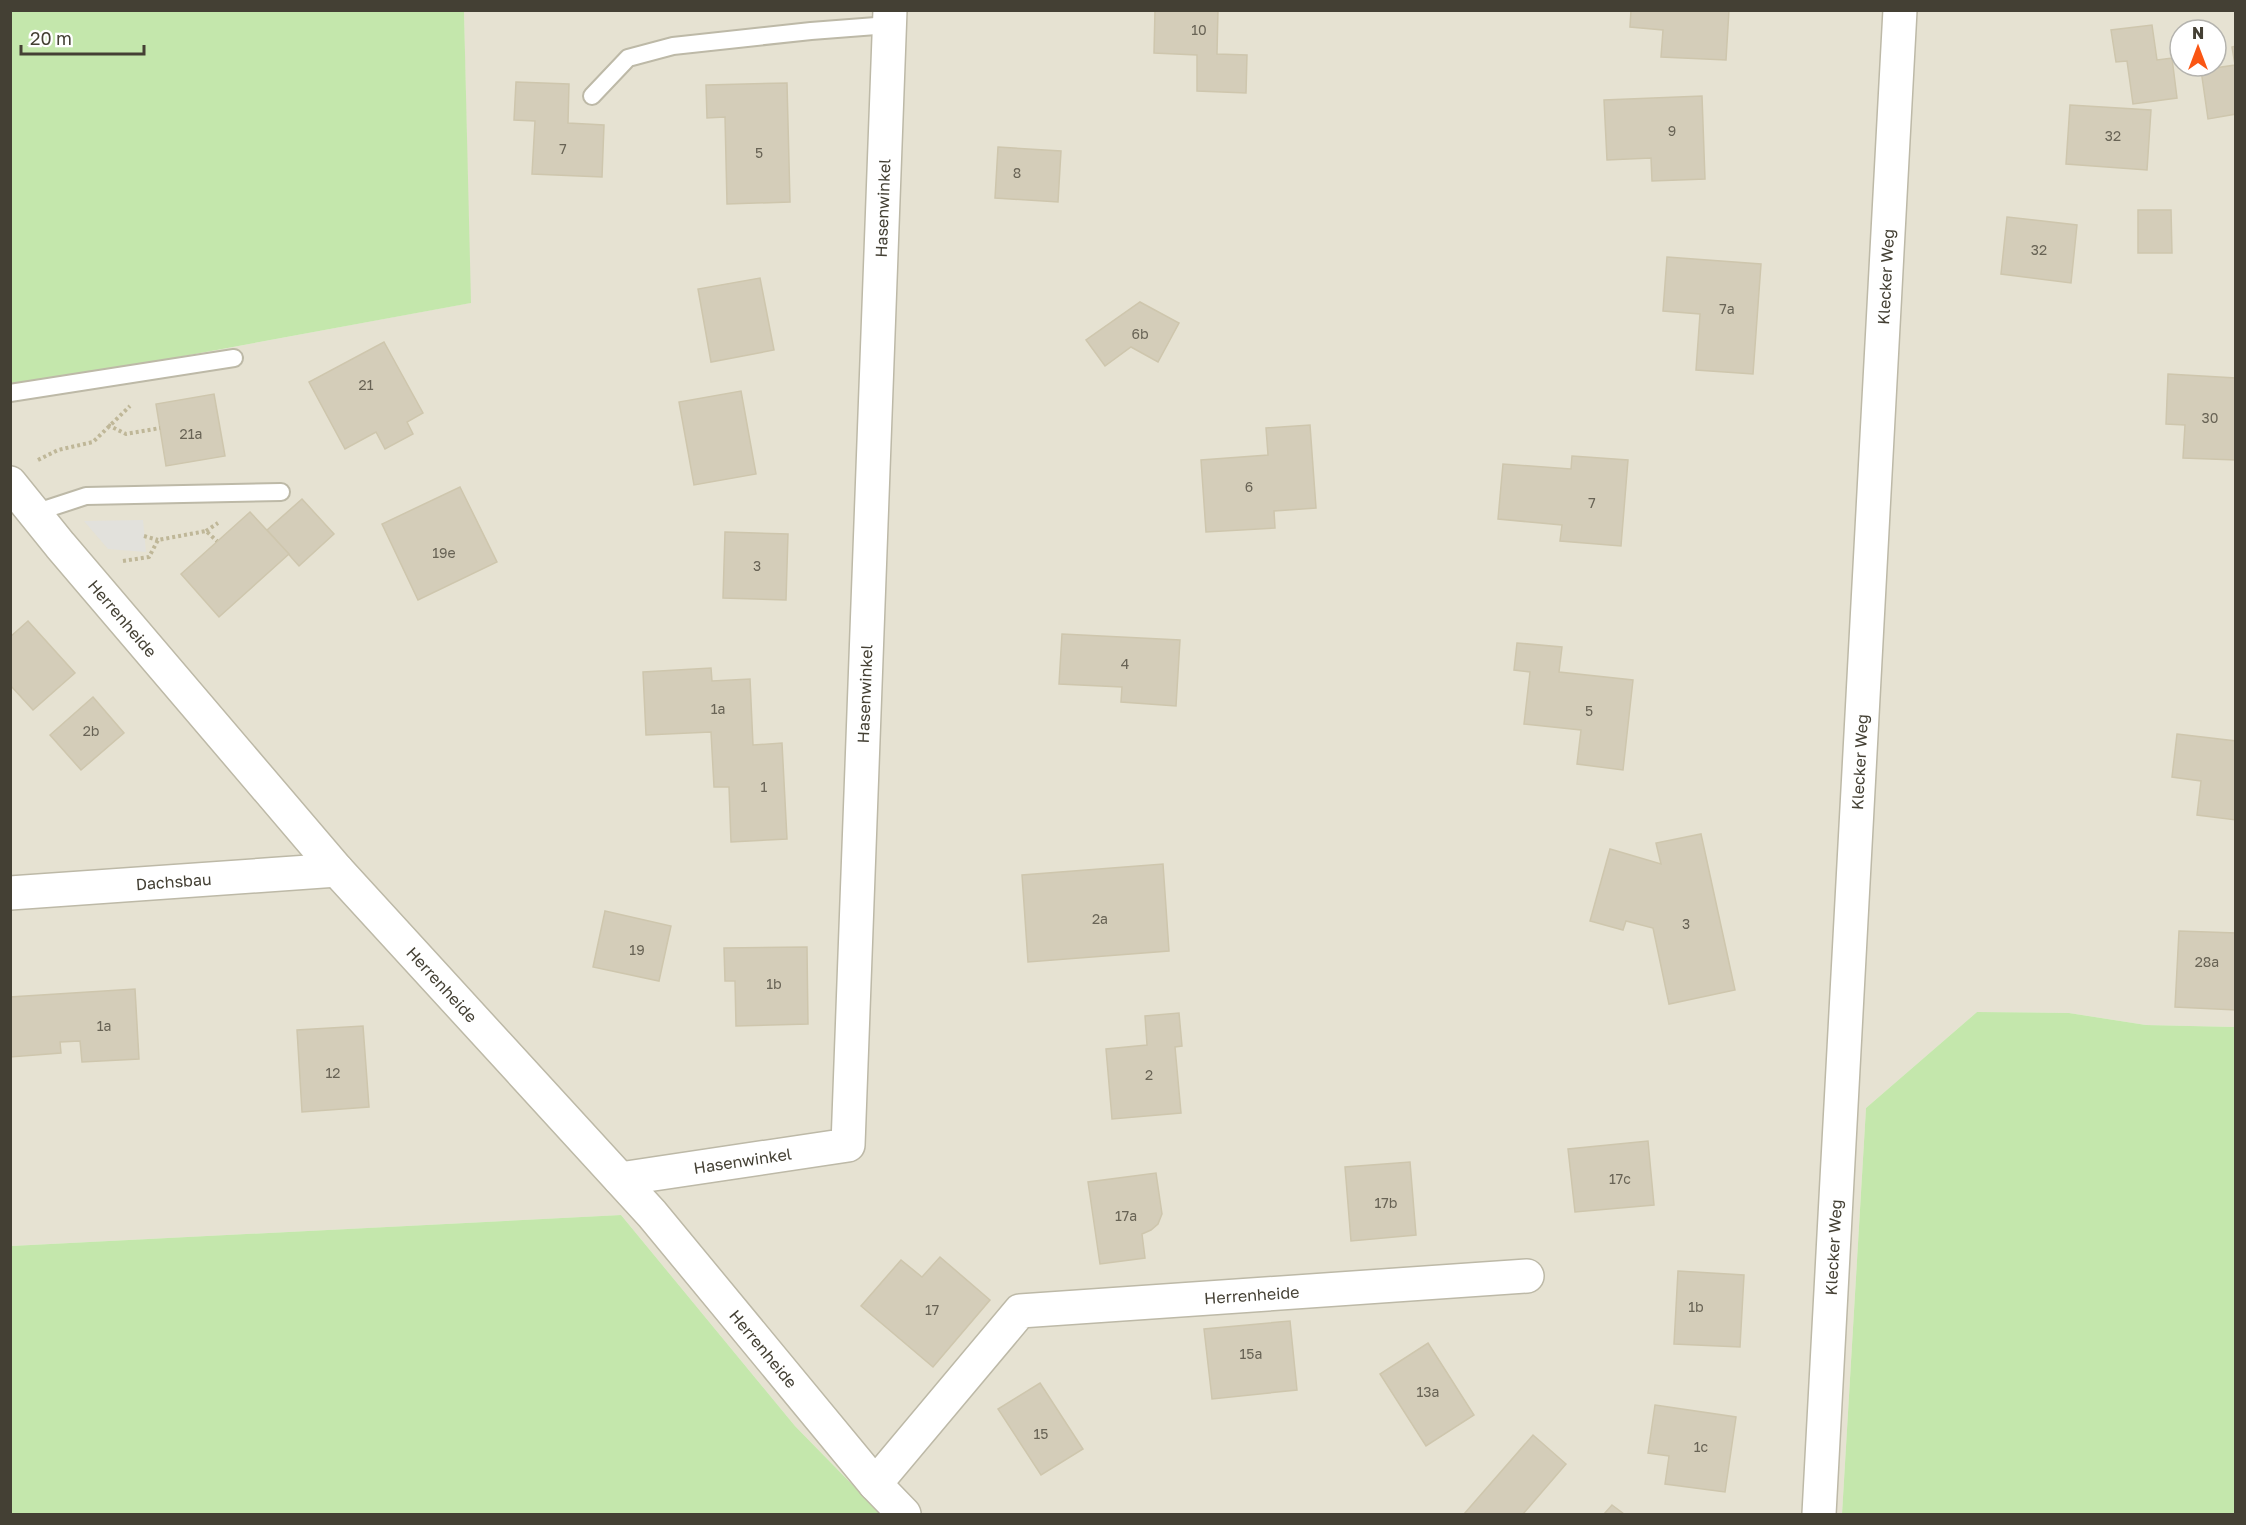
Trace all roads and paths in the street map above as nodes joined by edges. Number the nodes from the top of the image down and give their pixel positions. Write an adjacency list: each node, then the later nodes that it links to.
1 (1900, 10): 22 (street, Klecker Weg)
2 (890, 18): 3 (lane); 18 (street, Hasenwinkel)
3 (592, 96)
4 (234, 358): 5 (lane)
5 (10, 393)
6 (132, 403): 7 (path)
7 (108, 426): 8 (path); 9 (path)
8 (160, 428)
9 (20, 474): 11 (street, Herrenheide)
10 (281, 492): 11 (lane)
11 (33, 513): 15 (street, Herrenheide)
12 (144, 536): 13 (path)
13 (158, 540): 14 (path); 15 (path)
14 (217, 541)
15 (78, 566): 16 (street, Herrenheide)
16 (337, 870): 17 (street, Dachsbau); 18 (street, Herrenheide)
17 (10, 893)
18 (620, 1179): 20 (street, Herrenheide)
19 (1527, 1276): 20 (street, Herrenheide)
20 (875, 1484): 21 (street, Herrenheide)
21 (904, 1515)
22 (1819, 1515)

